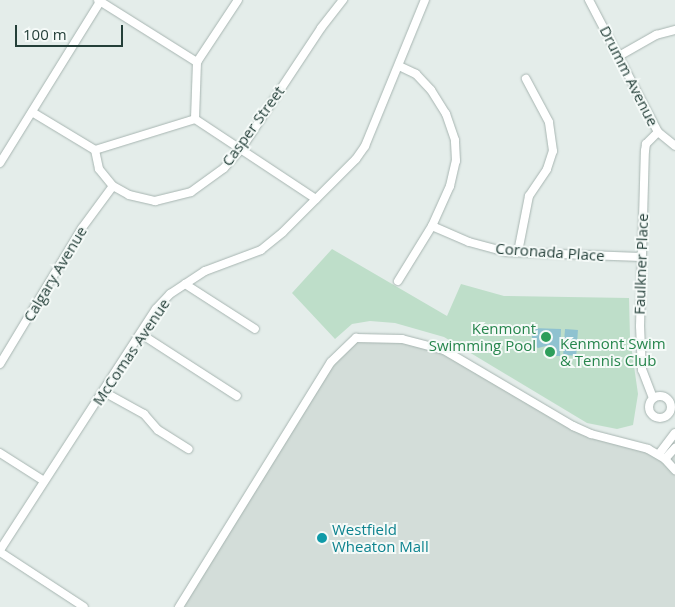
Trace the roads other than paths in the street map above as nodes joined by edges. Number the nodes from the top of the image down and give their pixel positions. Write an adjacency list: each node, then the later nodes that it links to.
1 (100, 0): 8 (street); 11 (street)
2 (238, 0): 8 (street)
3 (343, 0): 15 (street, Casper Street)
4 (425, 0): 9 (street, McComas Avenue)
5 (589, 0): 7 (street, Drumm Avenue)
6 (675, 30): 7 (street)
7 (619, 56): 13 (street, Drumm Avenue)
8 (197, 62): 12 (street)
9 (399, 66): 19 (street, McComas Avenue); 20 (street)
10 (526, 79): 21 (street)
11 (32, 112): 16 (street); 17 (street)
12 (196, 119): 15 (street); 16 (street)
13 (658, 132): 14 (street, Drumm Avenue); 22 (street, Faulkner Place)
14 (675, 146)
15 (240, 149): 18 (street, Casper Street); 19 (street)
16 (95, 150): 18 (street, Casper Street)
17 (0, 164)
18 (113, 186): 27 (street, Calgary Avenue)
19 (316, 199): 24 (street, McComas Avenue)
20 (432, 226): 21 (street, Coronada Place); 23 (street)
21 (518, 252): 22 (street, Coronada Place)
22 (641, 257): 30 (street, Faulkner Place)
23 (398, 281)
24 (185, 284): 25 (street); 26 (street, McComas Avenue)
25 (255, 329)
26 (141, 334): 28 (street, McComas Avenue); 29 (street)
27 (0, 364)
28 (104, 392): 33 (street); 38 (street, McComas Avenue)
29 (237, 396)
30 (653, 398)
31 (675, 433): 35 (street)
32 (675, 448): 36 (street)
33 (188, 449)
34 (0, 453): 38 (street)
35 (658, 454): 36 (street); 41 (street)
36 (666, 459): 37 (street)
37 (675, 470)
38 (44, 481): 39 (street, McComas Avenue)
39 (0, 551): 40 (street)
40 (84, 607)
41 (179, 607)

